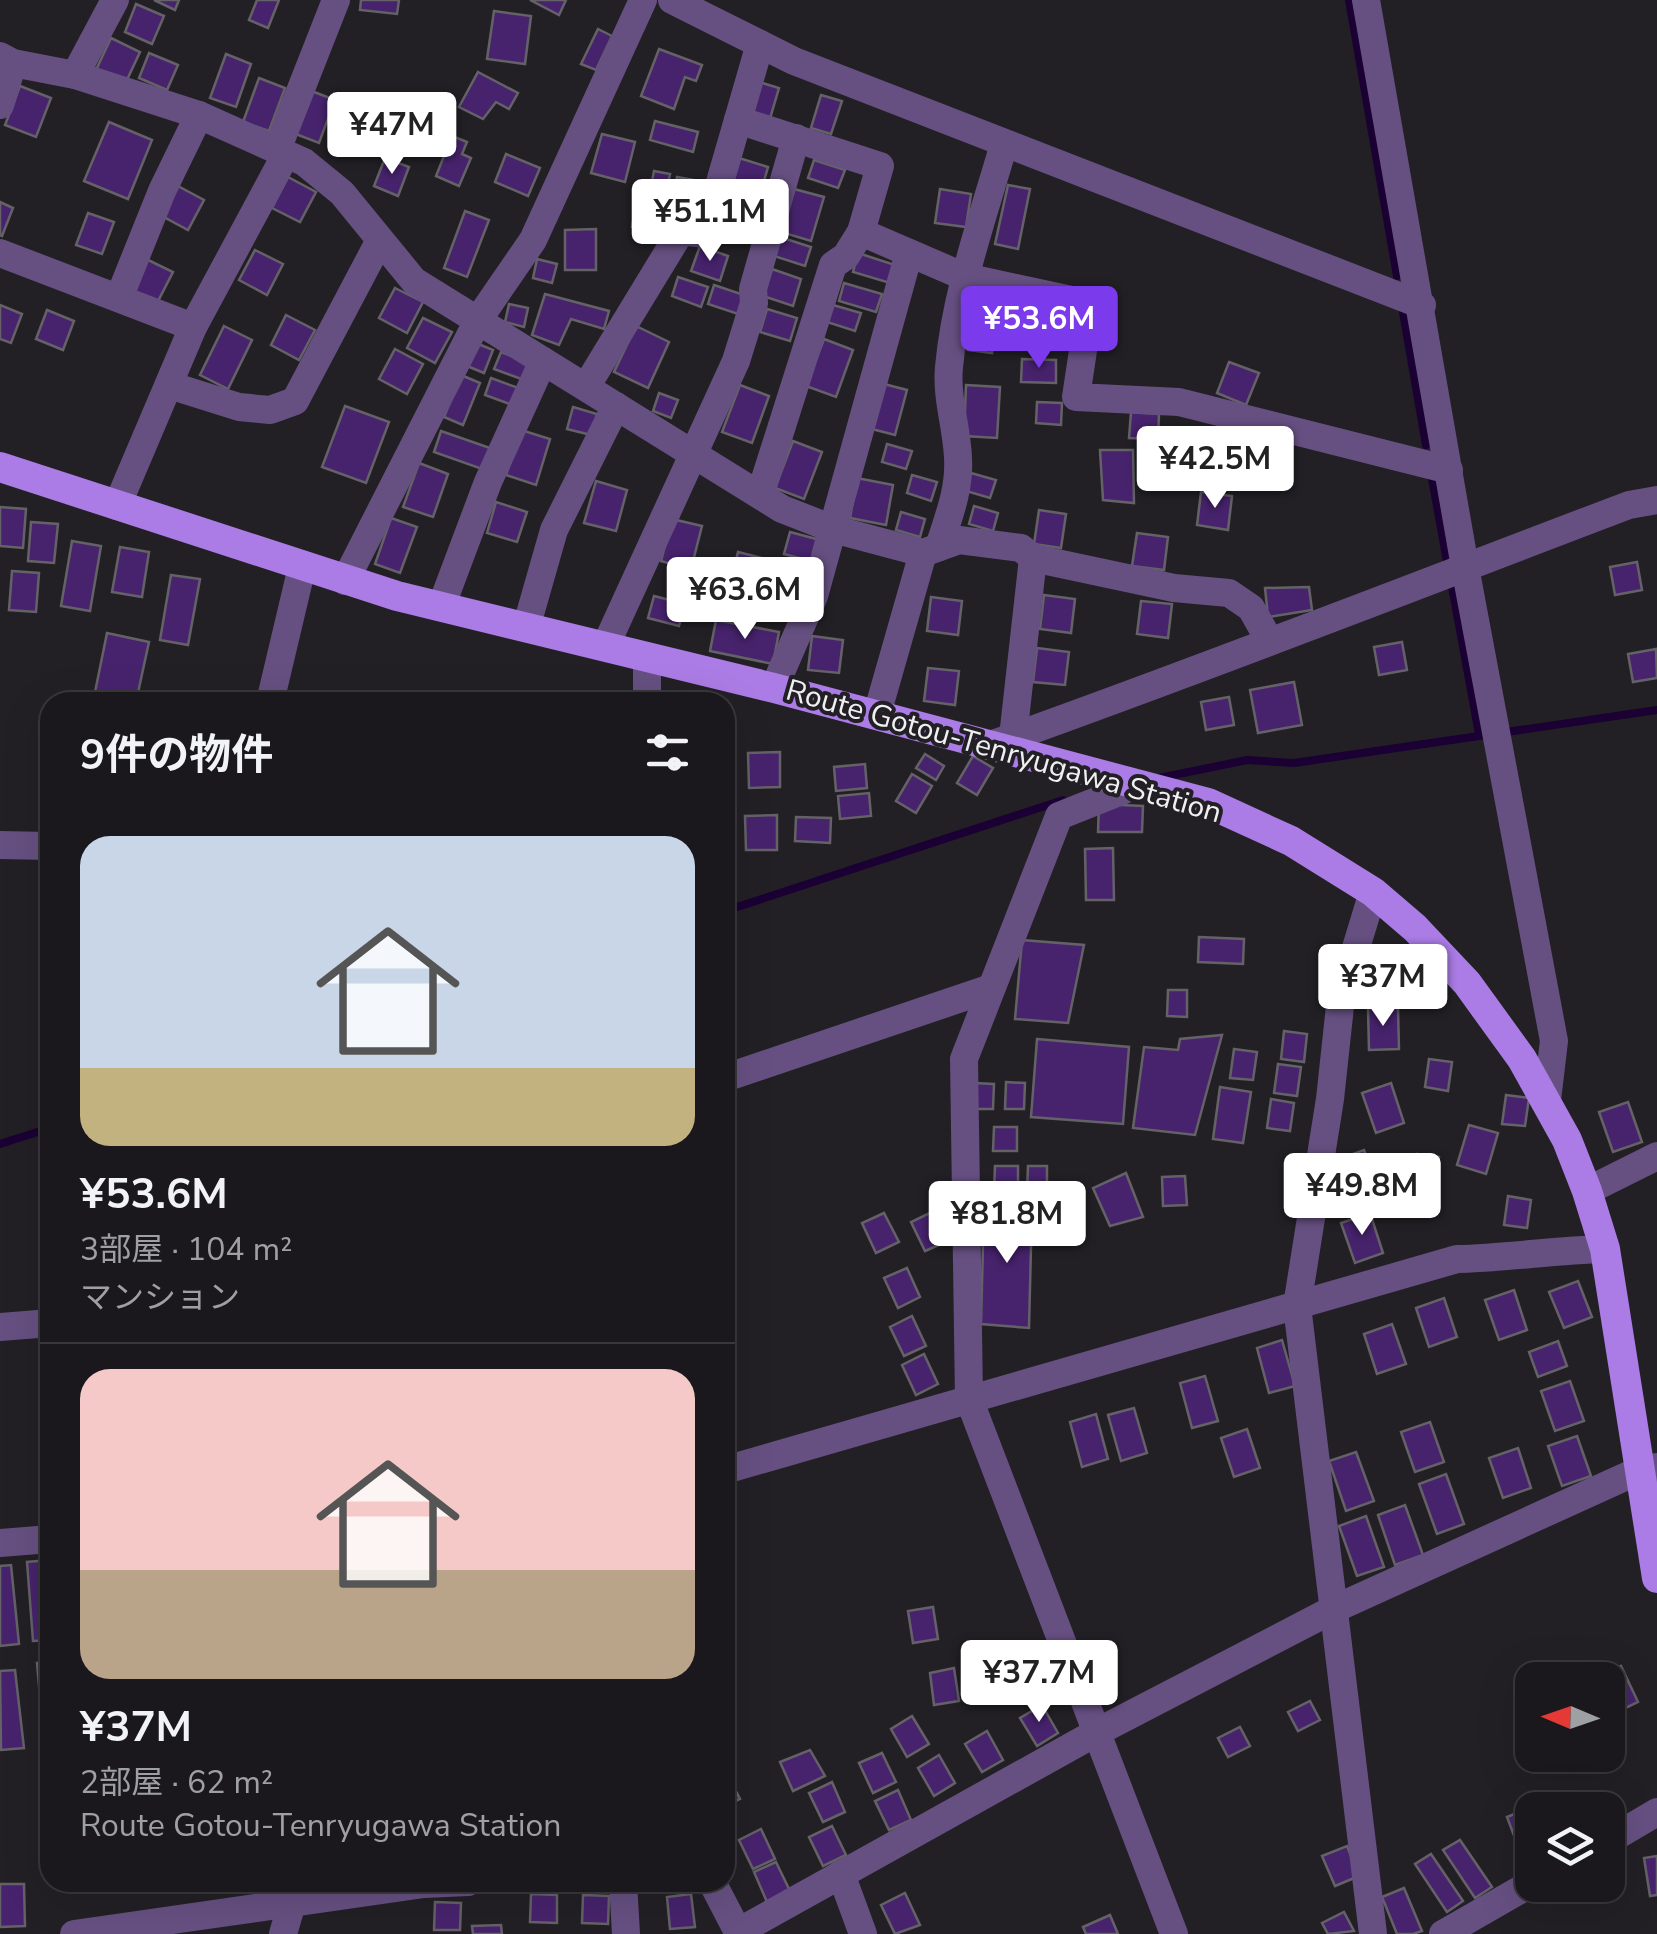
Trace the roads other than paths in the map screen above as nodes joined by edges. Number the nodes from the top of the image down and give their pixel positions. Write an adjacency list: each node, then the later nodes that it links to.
1 (115, 0): 8 (street)
2 (336, 0): 14 (street)
3 (643, 0): 22 (street)
4 (672, 0): 6 (street)
5 (1366, 0): 21 (street)
6 (760, 44): 11 (street); 13 (street)
7 (7, 60): 8 (street); 9 (street)
8 (75, 76): 10 (street)
9 (0, 105)
10 (199, 115): 14 (street); 20 (street)
11 (738, 120): 12 (street); 26 (street)
12 (796, 138): 15 (street); 28 (street)
13 (1004, 144): 19 (street); 21 (street)
14 (282, 152): 16 (street); 23 (street)
15 (861, 232): 18 (street); 31 (street)
16 (379, 242): 22 (street); 25 (street)
17 (0, 253): 20 (street)
18 (909, 253): 19 (street); 34 (street)
19 (965, 277): 30 (street); 35 (street)
20 (119, 298): 23 (street)
21 (1422, 305): 30 (street)
22 (478, 320): 24 (street); 39 (street)
23 (193, 327): 25 (street)
24 (543, 361): 26 (street); 40 (street)
25 (169, 385): 33 (street)
26 (586, 387): 27 (street)
27 (616, 406): 28 (street); 41 (street)
28 (694, 454): 31 (street); 43 (street)
29 (0, 467): 33 (main road, Route Gotou-Tenryugawa Station)
30 (1449, 470): 38 (street)
31 (760, 495): 34 (street)
32 (1657, 500): 38 (street)
33 (117, 506): 37 (main road, Route Gotou-Tenryugawa Station)
34 (833, 529): 35 (street); 45 (street)
35 (931, 550): 36 (street); 48 (street)
36 (1033, 558): 42 (street); 49 (street)
37 (302, 567): 39 (main road, Route Gotou-Tenryugawa Station); 46 (street)
38 (1464, 568): 42 (street); 56 (street)
39 (346, 581): 40 (main road, Route Gotou-Tenryugawa Station)
40 (441, 607): 41 (main road, Route Gotou-Tenryugawa Station)
41 (526, 628): 43 (main road, Route Gotou-Tenryugawa Station)
42 (1269, 640): 49 (street)
43 (605, 647): 44 (main road, Route Gotou-Tenryugawa Station)
44 (648, 658): 45 (main road, Route Gotou-Tenryugawa Station); 47 (street)
45 (774, 688): 48 (main road, Route Gotou-Tenryugawa Station)
46 (272, 692)
47 (647, 692)
48 (877, 714): 49 (main road, Route Gotou-Tenryugawa Station)
49 (1003, 741): 50 (main road, Route Gotou-Tenryugawa Station)
50 (1131, 782): 53 (main road, Route Gotou-Tenryugawa Station); 54 (street)
51 (0, 845): 52 (street)
52 (40, 846)
53 (1373, 892): 56 (main road, Route Gotou-Tenryugawa Station); 60 (street)
54 (990, 988): 55 (street); 63 (street)
55 (735, 1075)
56 (1547, 1100): 58 (main road, Route Gotou-Tenryugawa Station)
57 (1657, 1156): 58 (street)
58 (1588, 1191): 59 (main road, Route Gotou-Tenryugawa Station)
59 (1605, 1249): 60 (street); 65 (main road, Route Gotou-Tenryugawa Station)
60 (1297, 1306): 63 (street); 69 (street)
61 (40, 1325): 62 (street)
62 (0, 1327)
63 (969, 1399): 64 (street); 70 (street)
64 (735, 1467)
65 (1648, 1468): 68 (main road, Route Gotou-Tenryugawa Station); 69 (street)
66 (40, 1540): 67 (street)
67 (0, 1543)
68 (1657, 1578)
69 (1332, 1610): 70 (street); 85 (street)
70 (1098, 1731): 73 (street); 84 (street)
71 (1657, 1812): 72 (street)
72 (1625, 1830)
73 (841, 1874): 79 (street); 83 (street)
74 (365, 1892): 78 (street)
75 (624, 1892): 82 (street)
76 (717, 1892): 79 (street)
77 (1515, 1893): 86 (street)
78 (292, 1902): 80 (street); 81 (street)
79 (738, 1933)
80 (74, 1934)
81 (283, 1934)
82 (626, 1934)
83 (863, 1934)
84 (1174, 1934)
85 (1373, 1934)
86 (1443, 1934)

